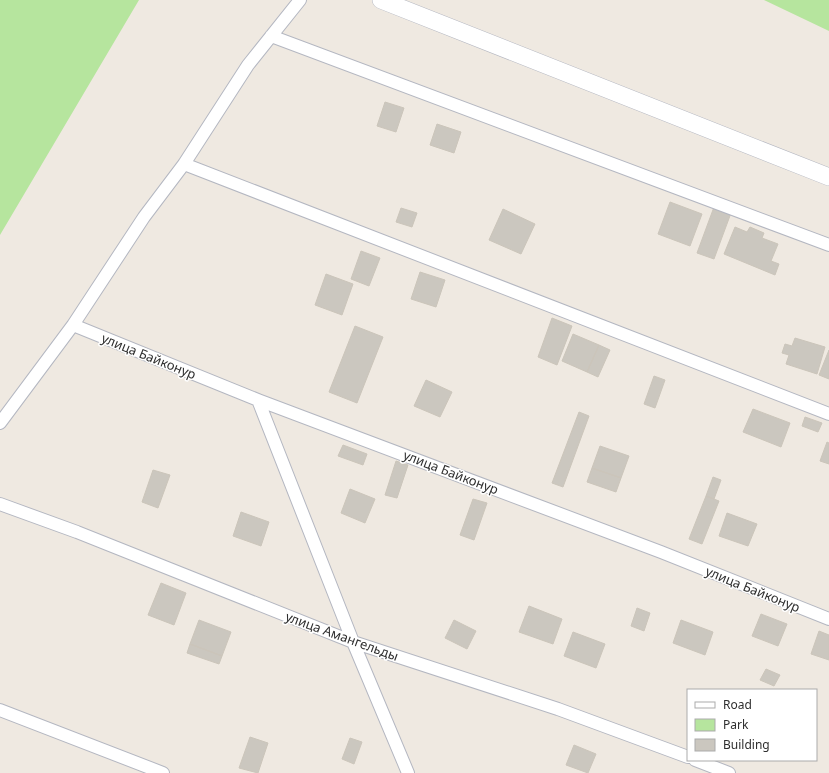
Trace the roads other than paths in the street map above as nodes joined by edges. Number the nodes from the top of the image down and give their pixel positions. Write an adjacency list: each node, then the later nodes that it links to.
1 (300, 0): 3 (street)
2 (382, 0): 5 (main road)
3 (271, 36): 4 (street); 6 (street)
4 (184, 164): 7 (street); 9 (street)
5 (829, 177)
6 (829, 245)
7 (73, 325): 8 (street, улица Байконур); 10 (street)
8 (258, 400): 12 (street, улица Байконур); 13 (street)
9 (829, 414)
10 (0, 422)
11 (0, 504): 13 (street, улица Амангельды)
12 (829, 619)
13 (353, 642): 15 (street, улица Амангельды); 18 (street)
14 (0, 710): 17 (street)
15 (687, 758)
16 (698, 761): 19 (street)
17 (163, 773)
18 (408, 773)
19 (729, 773)

